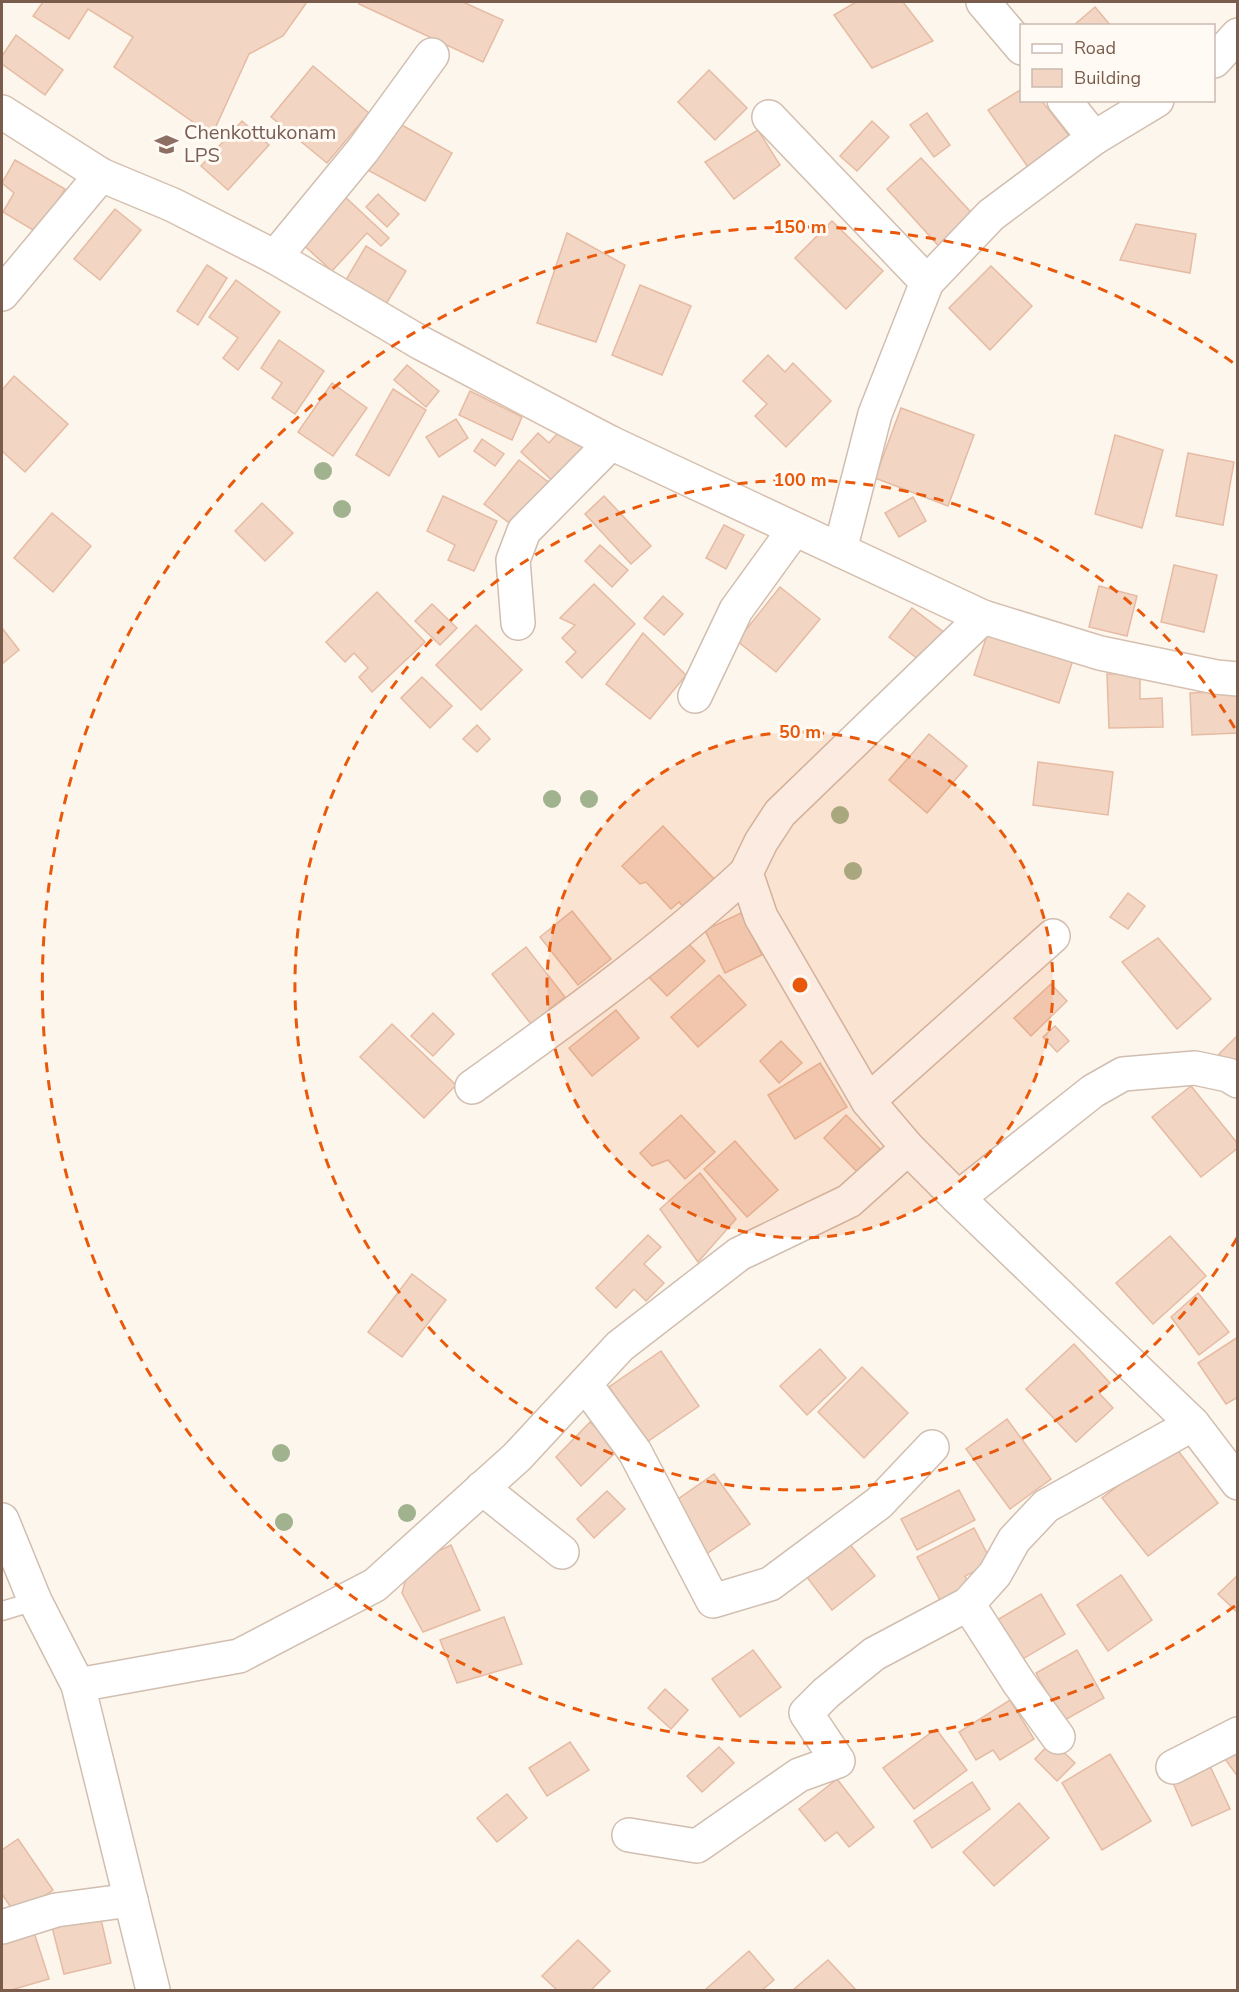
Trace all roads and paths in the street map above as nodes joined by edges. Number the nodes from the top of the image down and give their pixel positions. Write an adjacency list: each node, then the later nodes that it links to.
1 (983, 2): 3 (street)
2 (1238, 35): 5 (street)
3 (1020, 46)
4 (432, 55): 12 (street)
5 (1215, 60)
6 (1066, 102): 10 (street)
7 (1154, 102): 10 (street)
8 (2, 112): 11 (street)
9 (769, 117): 13 (street)
10 (1094, 138): 13 (street)
11 (101, 175): 12 (street); 14 (street)
12 (275, 257): 15 (street)
13 (927, 282): 17 (street)
14 (2, 294)
15 (611, 443): 16 (street); 19 (street)
16 (794, 530): 17 (street); 21 (street)
17 (840, 550): 18 (street)
18 (982, 617): 20 (street); 22 (street)
19 (518, 623)
20 (1238, 679)
21 (695, 696)
22 (746, 873): 25 (street); 26 (street)
23 (1053, 936): 26 (street)
24 (1238, 1081): 28 (street)
25 (472, 1087)
26 (868, 1101): 27 (street)
27 (908, 1148): 28 (street); 29 (street)
28 (958, 1198): 30 (street)
29 (585, 1384): 31 (street); 33 (street)
30 (1192, 1424): 32 (street); 37 (street)
31 (932, 1447)
32 (1238, 1483)
33 (482, 1488): 35 (street); 39 (street)
34 (2, 1520): 36 (street)
35 (562, 1552)
36 (35, 1601): 38 (lane); 39 (street)
37 (968, 1604): 41 (street); 43 (street)
38 (2, 1611)
39 (78, 1685): 44 (street)
40 (1238, 1734): 42 (street)
41 (1058, 1737)
42 (1173, 1767)
43 (629, 1835)
44 (131, 1900): 45 (street); 46 (street)
45 (2, 1927)
46 (153, 1990)

